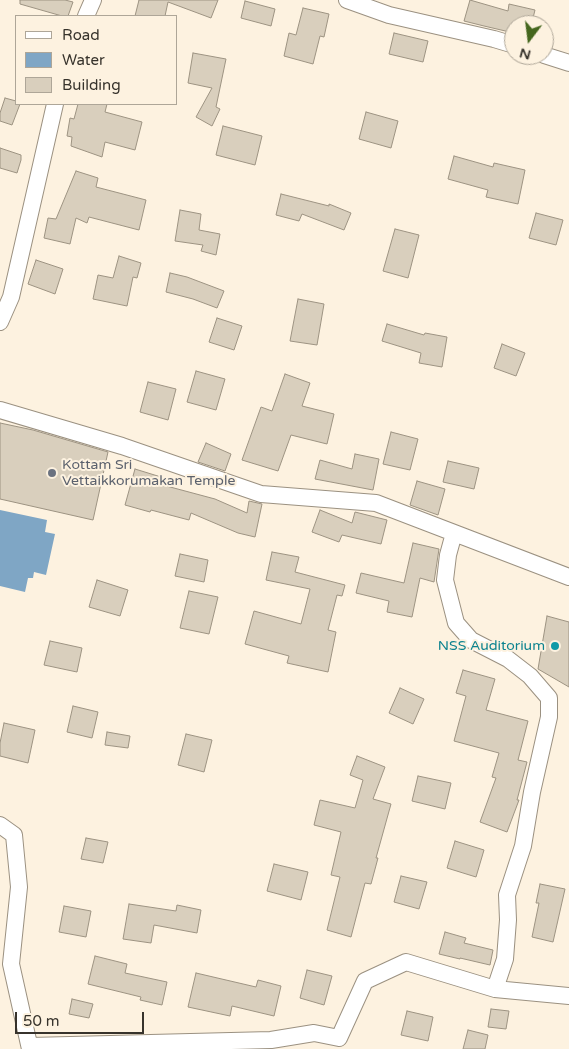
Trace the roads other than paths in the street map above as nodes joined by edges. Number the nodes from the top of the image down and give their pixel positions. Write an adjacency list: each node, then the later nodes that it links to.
1 (93, 0): 3 (street)
2 (347, 0): 4 (street)
3 (86, 15)
4 (504, 42)
5 (554, 58): 6 (street)
6 (569, 63)
7 (55, 105): 8 (street)
8 (0, 322)
9 (0, 410): 10 (street)
10 (454, 533): 11 (street); 13 (street)
11 (569, 577)
12 (0, 825): 15 (street)
13 (495, 989): 14 (street); 15 (street)
14 (569, 996)
15 (30, 1048)

